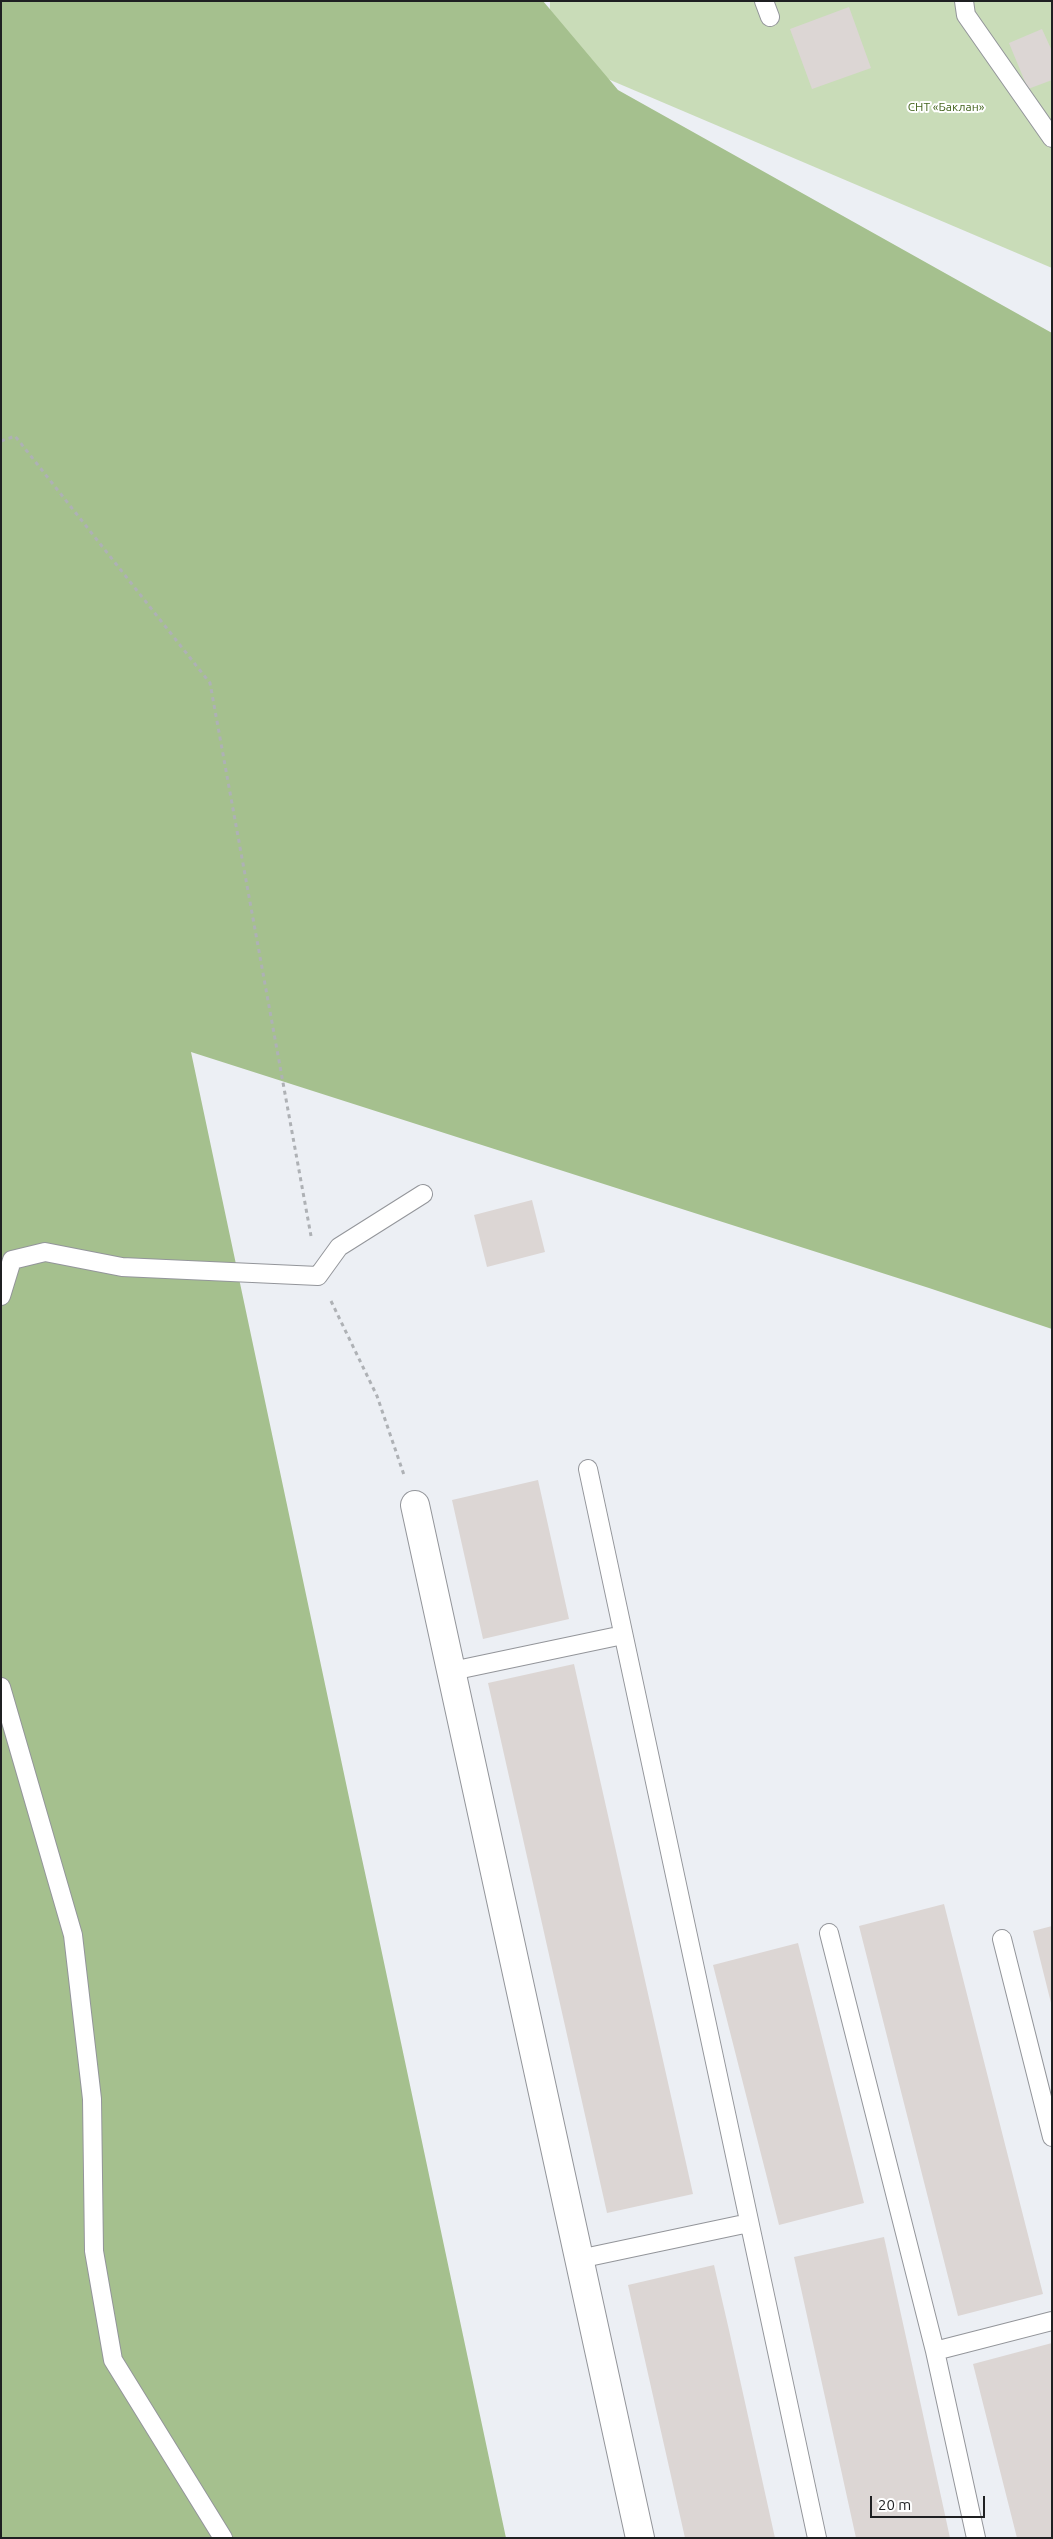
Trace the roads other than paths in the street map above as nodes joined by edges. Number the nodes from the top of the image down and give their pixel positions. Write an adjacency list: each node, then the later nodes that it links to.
1 (964, 1): 2 (lane)
2 (1052, 138)
3 (424, 1194): 4 (lane)
4 (1, 1296)
5 (588, 1469): 7 (lane)
6 (415, 1506): 8 (street)
7 (623, 1634): 8 (lane); 13 (lane)
8 (452, 1670): 14 (street)
9 (1, 1688): 17 (lane)
10 (829, 1933): 16 (lane)
11 (1002, 1939): 12 (lane)
12 (1052, 2137)
13 (749, 2223): 14 (lane); 19 (lane)
14 (579, 2259): 18 (street)
15 (1052, 2321): 16 (lane)
16 (935, 2351): 20 (lane)
17 (223, 2538)
18 (640, 2538)
19 (817, 2538)
20 (976, 2538)

